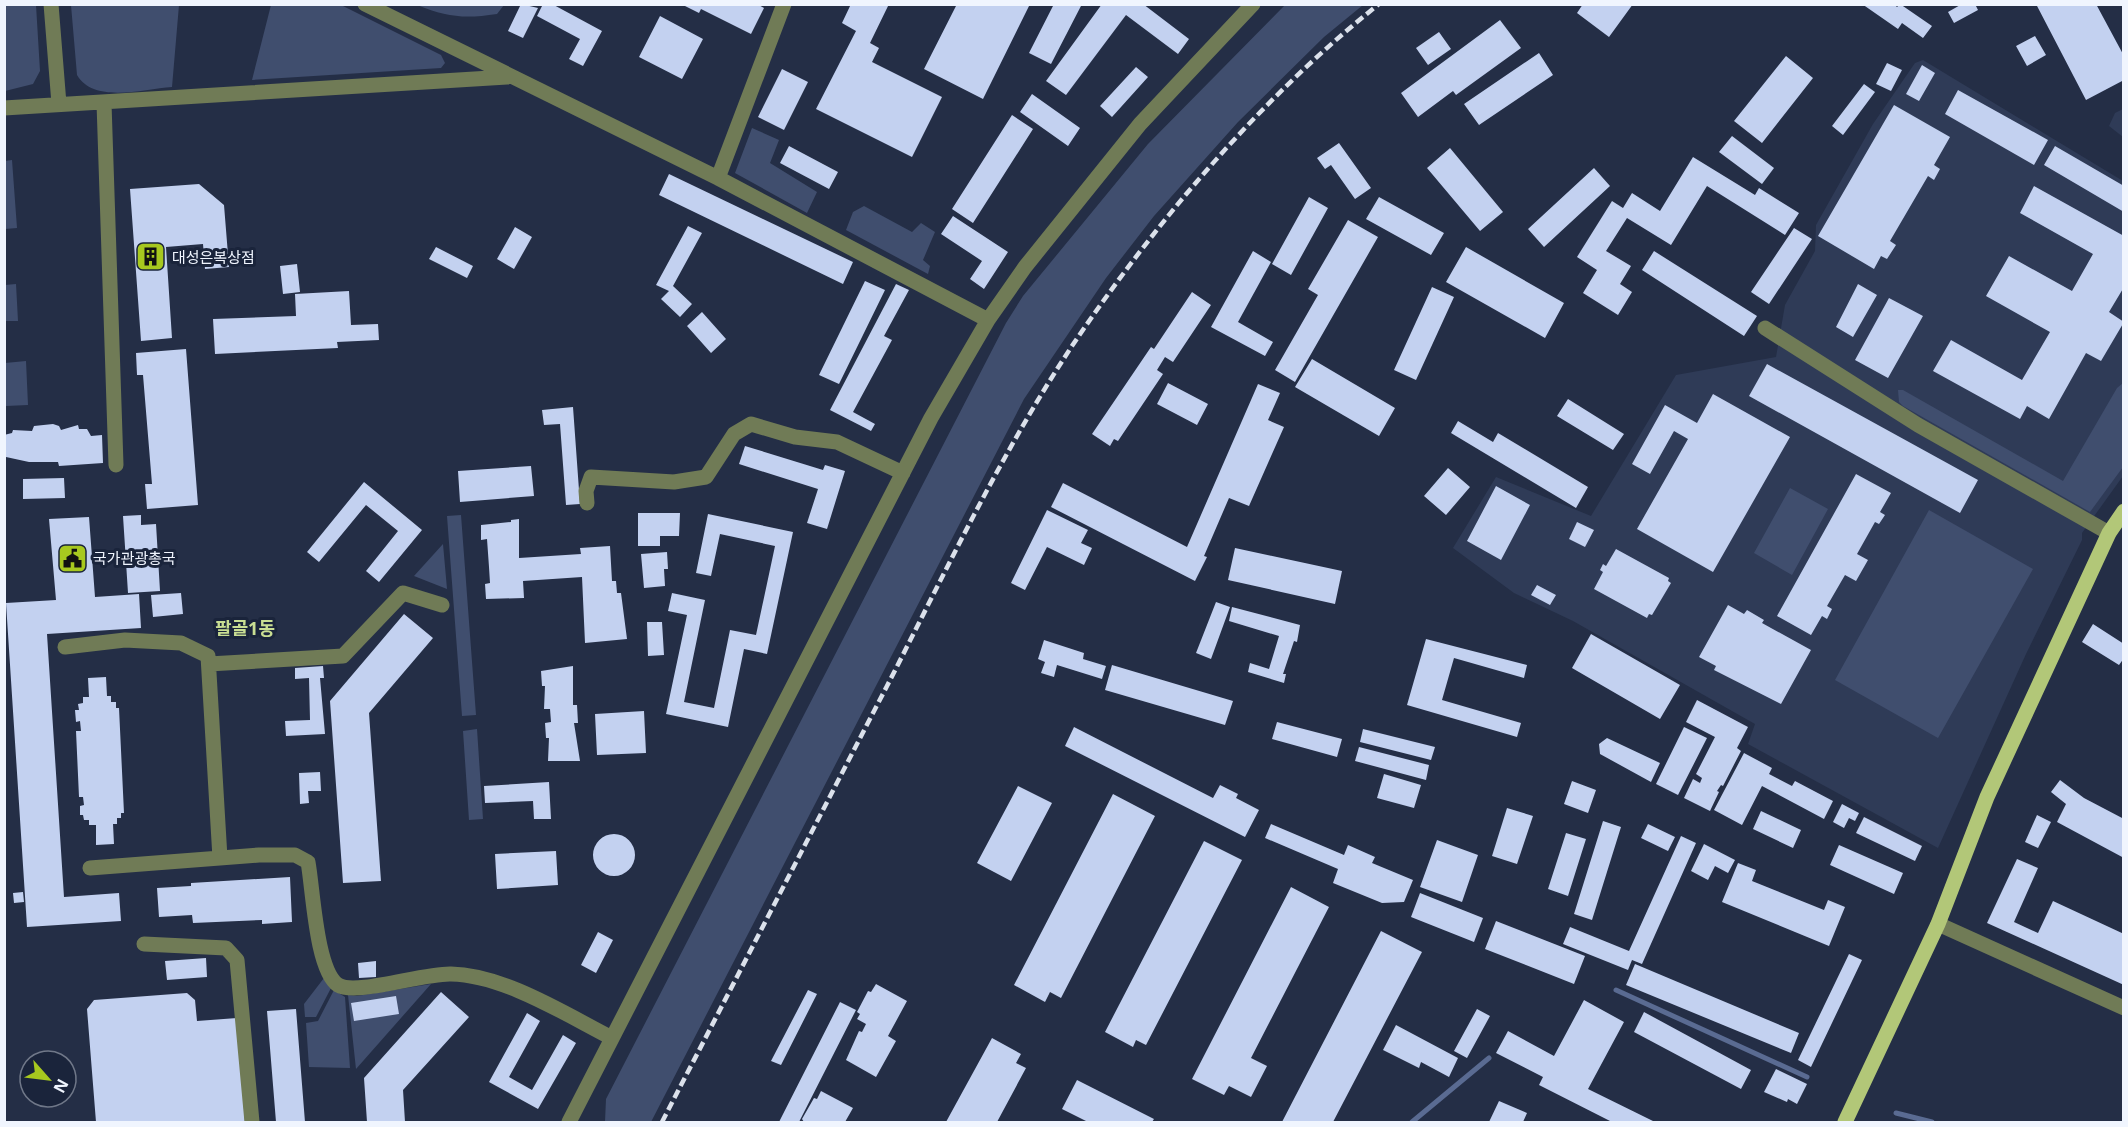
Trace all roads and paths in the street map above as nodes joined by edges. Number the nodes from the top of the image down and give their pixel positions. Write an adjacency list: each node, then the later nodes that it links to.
1 (51, 4): 7 (street)
2 (364, 4): 5 (street)
3 (784, 4): 9 (street)
4 (1253, 4): 10 (street)
5 (510, 77): 6 (street); 9 (street)
6 (104, 103): 7 (street); 12 (street)
7 (59, 104): 8 (street)
8 (4, 108)
9 (718, 178): 10 (street)
10 (988, 320): 13 (street)
11 (1765, 328): 16 (street)
12 (116, 465)
13 (903, 473): 14 (street); 25 (street)
14 (588, 503)
15 (2124, 511): 16 (main road)
16 (2109, 533): 22 (main road)
17 (442, 605): 19 (street)
18 (65, 647): 19 (street)
19 (209, 664): 20 (street)
20 (220, 858): 21 (street); 25 (street)
21 (90, 868)
22 (1938, 924): 24 (street); 28 (main road)
23 (144, 944): 26 (street)
24 (2124, 1008)
25 (612, 1038): 27 (street)
26 (252, 1122)
27 (569, 1122)
28 (1845, 1122)

